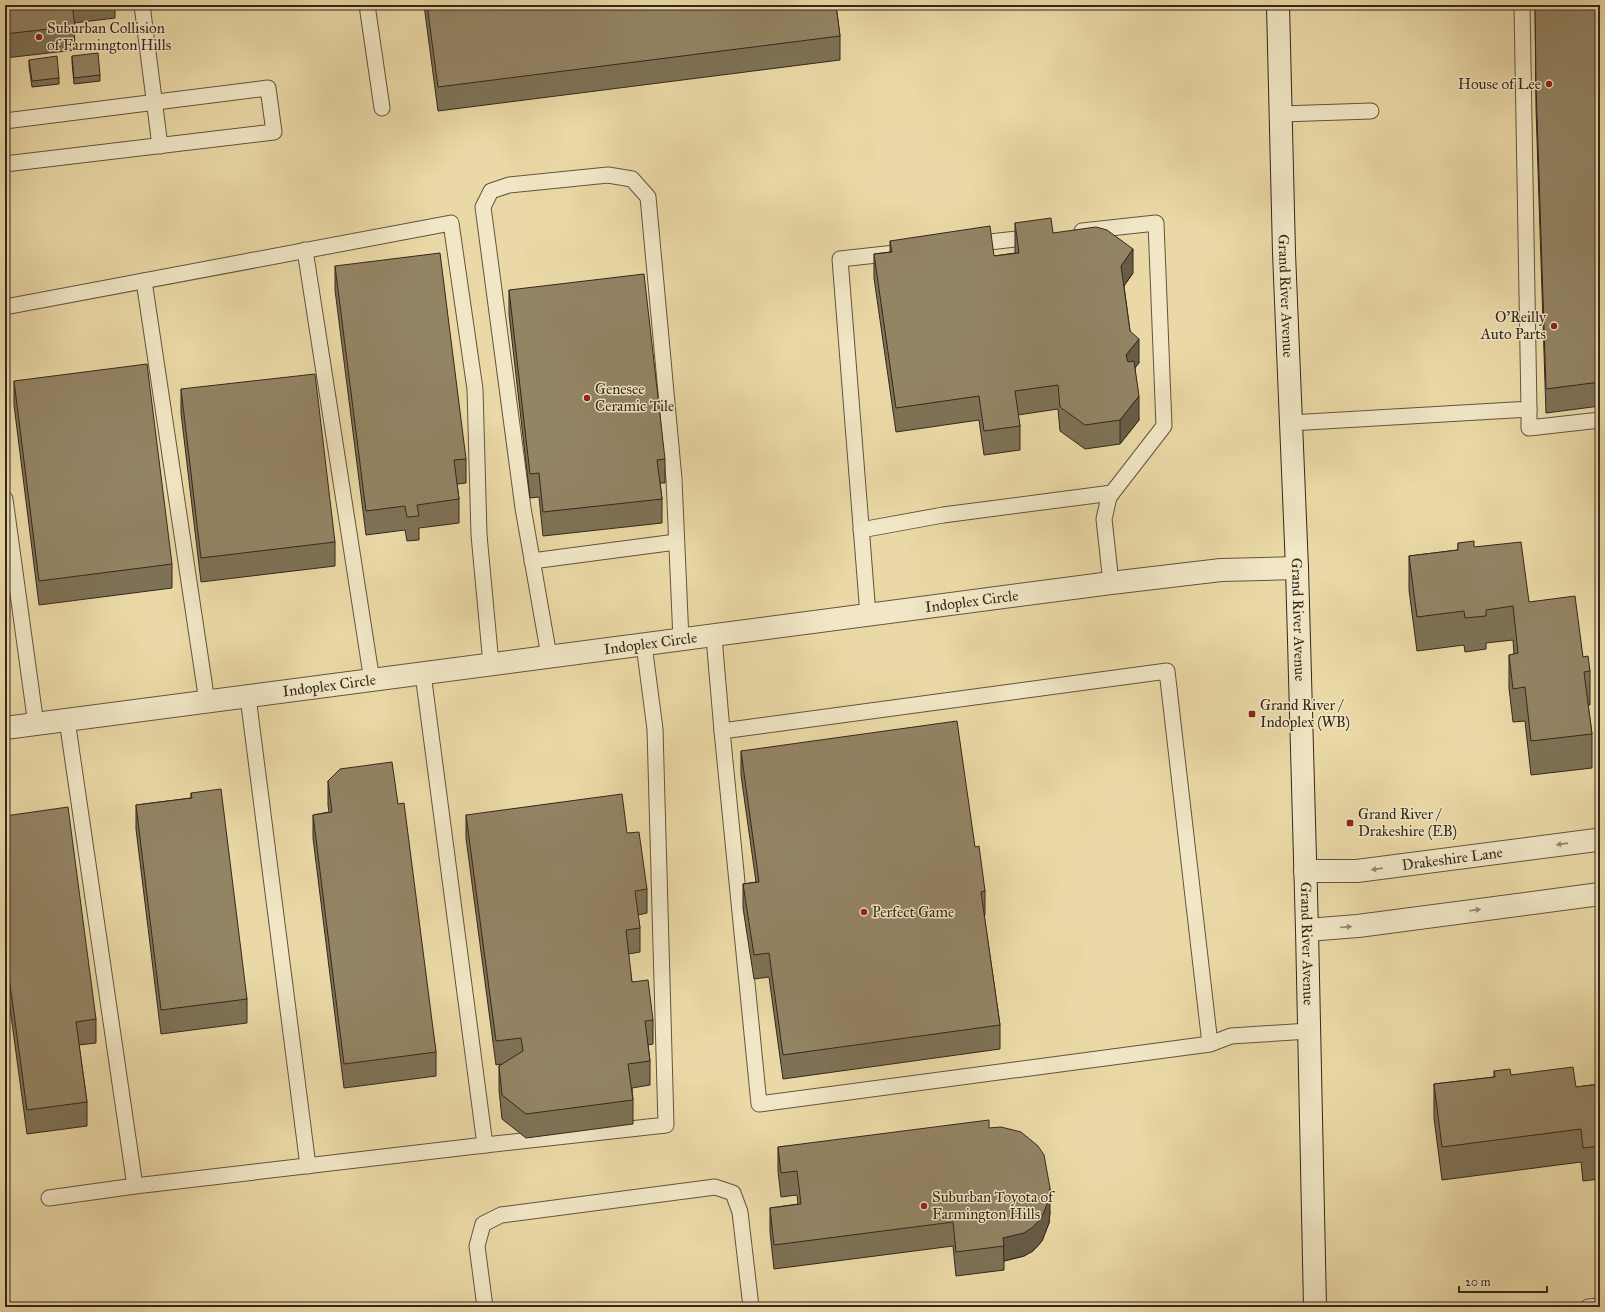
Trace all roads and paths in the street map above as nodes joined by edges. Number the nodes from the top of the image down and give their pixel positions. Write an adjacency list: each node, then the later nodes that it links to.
1 (142, 5): 5 (lane)
2 (368, 5): 6 (lane)
3 (1278, 5): 8 (street, Grand River Avenue)
4 (1522, 5): 19 (lane)
5 (154, 102): 9 (lane); 10 (lane); 10 (lane)
6 (382, 108)
7 (1371, 111): 8 (lane)
8 (1281, 114): 21 (street, Grand River Avenue)
9 (5, 121)
10 (160, 146): 11 (lane)
11 (5, 164)
12 (1065, 233): 22 (lane)
13 (1050, 235): 14 (lane)
14 (956, 246)
15 (304, 250): 17 (lane); 34 (lane); 36 (lane)
16 (910, 251): 24 (lane)
17 (144, 281): 18 (lane); 38 (lane)
18 (5, 307)
19 (1529, 409): 20 (lane); 21 (lane)
20 (1600, 420)
21 (1290, 423): 27 (street, Grand River Avenue)
22 (1112, 494): 24 (lane); 28 (lane)
23 (5, 499): 40 (lane)
24 (861, 530): 29 (lane)
25 (676, 542): 26 (lane); 26 (lane); 31 (lane)
26 (532, 561): 33 (lane)
27 (1297, 568): 28 (street, Indoplex Circle); 44 (street, Grand River Avenue)
28 (1111, 584): 29 (street, Indoplex Circle)
29 (868, 615): 30 (street, Indoplex Circle)
30 (714, 637): 31 (street, Indoplex Circle); 42 (lane)
31 (681, 640): 32 (street, Indoplex Circle)
32 (644, 645): 33 (street, Indoplex Circle); 49 (lane)
33 (549, 656): 34 (street, Indoplex Circle)
34 (491, 664): 35 (street, Indoplex Circle)
35 (423, 674): 36 (street, Indoplex Circle); 49 (lane)
36 (372, 681): 37 (street, Indoplex Circle)
37 (248, 697): 38 (street, Indoplex Circle); 50 (lane)
38 (207, 702): 39 (street, Indoplex Circle)
39 (67, 720): 40 (street, Indoplex Circle); 51 (lane)
40 (36, 725): 41 (street, Indoplex Circle)
41 (5, 728)
42 (722, 731): 48 (lane); 48 (lane)
43 (1600, 841): 44 (street, Drakeshire Lane, one-way to 44)
44 (1305, 871): 46 (street, Grand River Avenue)
45 (1600, 894): 46 (street, one-way to 45)
46 (1307, 930): 47 (street, Grand River Avenue)
47 (1309, 1031): 48 (lane); 56 (street, Grand River Avenue)
48 (1210, 1044)
49 (485, 1145): 50 (lane)
50 (308, 1166): 51 (lane)
51 (135, 1186): 52 (lane)
52 (49, 1198)
53 (1600, 1306): 57 (lane)
54 (485, 1307): 55 (lane)
55 (751, 1307)
56 (1315, 1307)
57 (1588, 1307)

